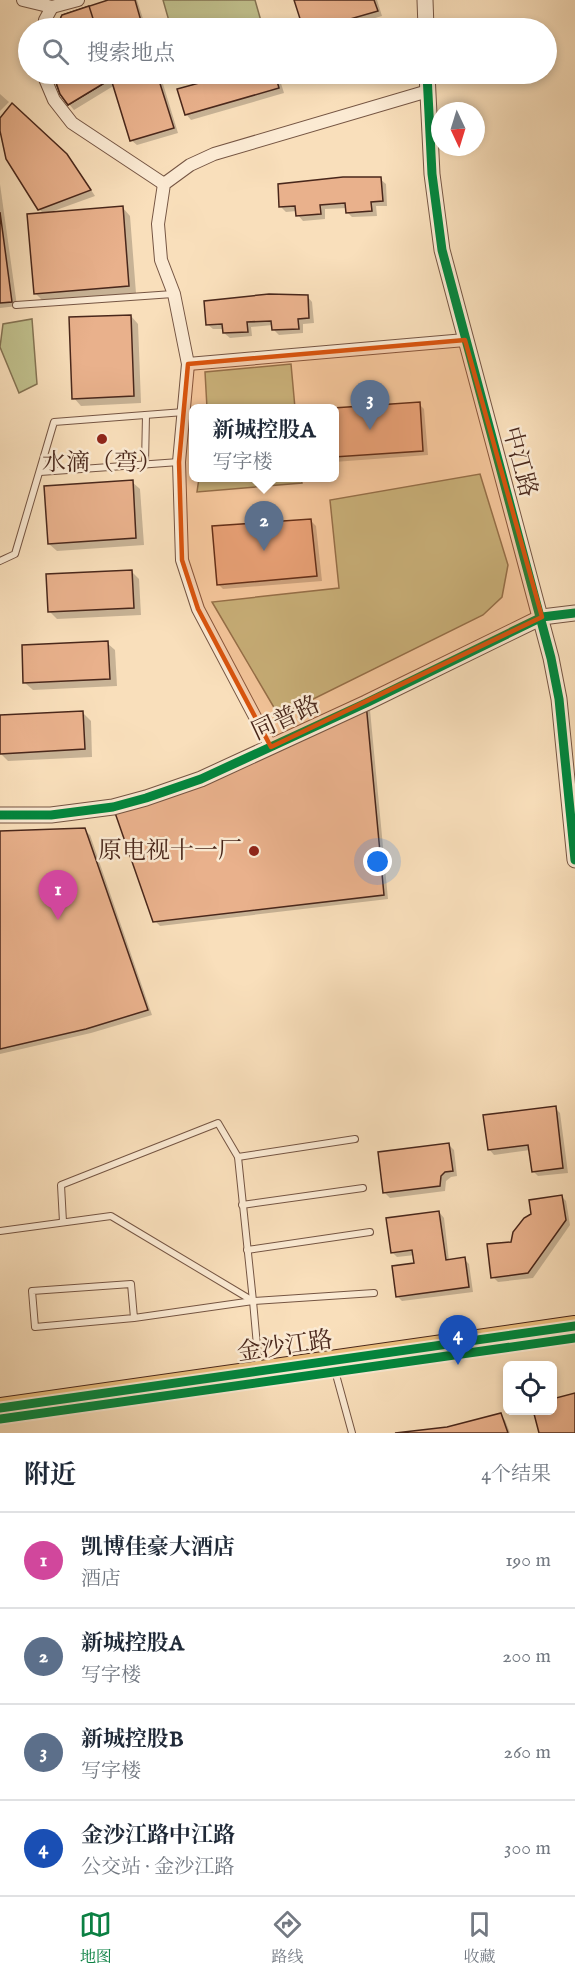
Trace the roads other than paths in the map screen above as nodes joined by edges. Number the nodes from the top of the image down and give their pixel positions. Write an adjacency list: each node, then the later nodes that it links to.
1 (22, 0): 4 (street)
2 (78, 0): 4 (street)
3 (425, 0): 6 (street)
4 (52, 7): 5 (street)
5 (46, 18)
6 (426, 18)
7 (47, 84): 10 (street)
8 (428, 84): 9 (street, 中江路)
9 (428, 91): 10 (street); 13 (street, 中江路)
10 (164, 184): 11 (street)
11 (174, 294): 12 (lane); 14 (street)
12 (16, 305)
13 (465, 340): 14 (street); 22 (street, 中江路)
14 (188, 364): 15 (street)
15 (185, 412): 16 (lane); 17 (street)
16 (146, 415): 18 (lane); 19 (lane)
17 (179, 462): 18 (lane); 23 (street)
18 (145, 465): 19 (lane)
19 (39, 471): 20 (lane)
20 (0, 561)
21 (575, 613): 22 (street, 同普路)
22 (542, 617): 23 (street, 同普路); 25 (street, 中江路)
23 (271, 747): 24 (street, 同普路)
24 (0, 815)
25 (575, 860)
26 (355, 1139): 27 (lane)
27 (237, 1157): 29 (lane); 30 (lane)
28 (363, 1188): 29 (lane)
29 (242, 1205): 33 (lane)
30 (63, 1222): 31 (lane); 35 (lane)
31 (0, 1231)
32 (370, 1232): 33 (lane)
33 (247, 1250): 35 (lane)
34 (374, 1293): 35 (lane)
35 (253, 1301): 36 (lane); 39 (lane)
36 (134, 1318): 36 (lane)
37 (575, 1326): 39 (main road, 金沙江路)
38 (575, 1338): 40 (main road, 金沙江路)
39 (260, 1371): 41 (main road, 金沙江路)
40 (335, 1371): 42 (main road, 金沙江路); 43 (lane)
41 (0, 1408)
42 (0, 1419)
43 (352, 1433)

